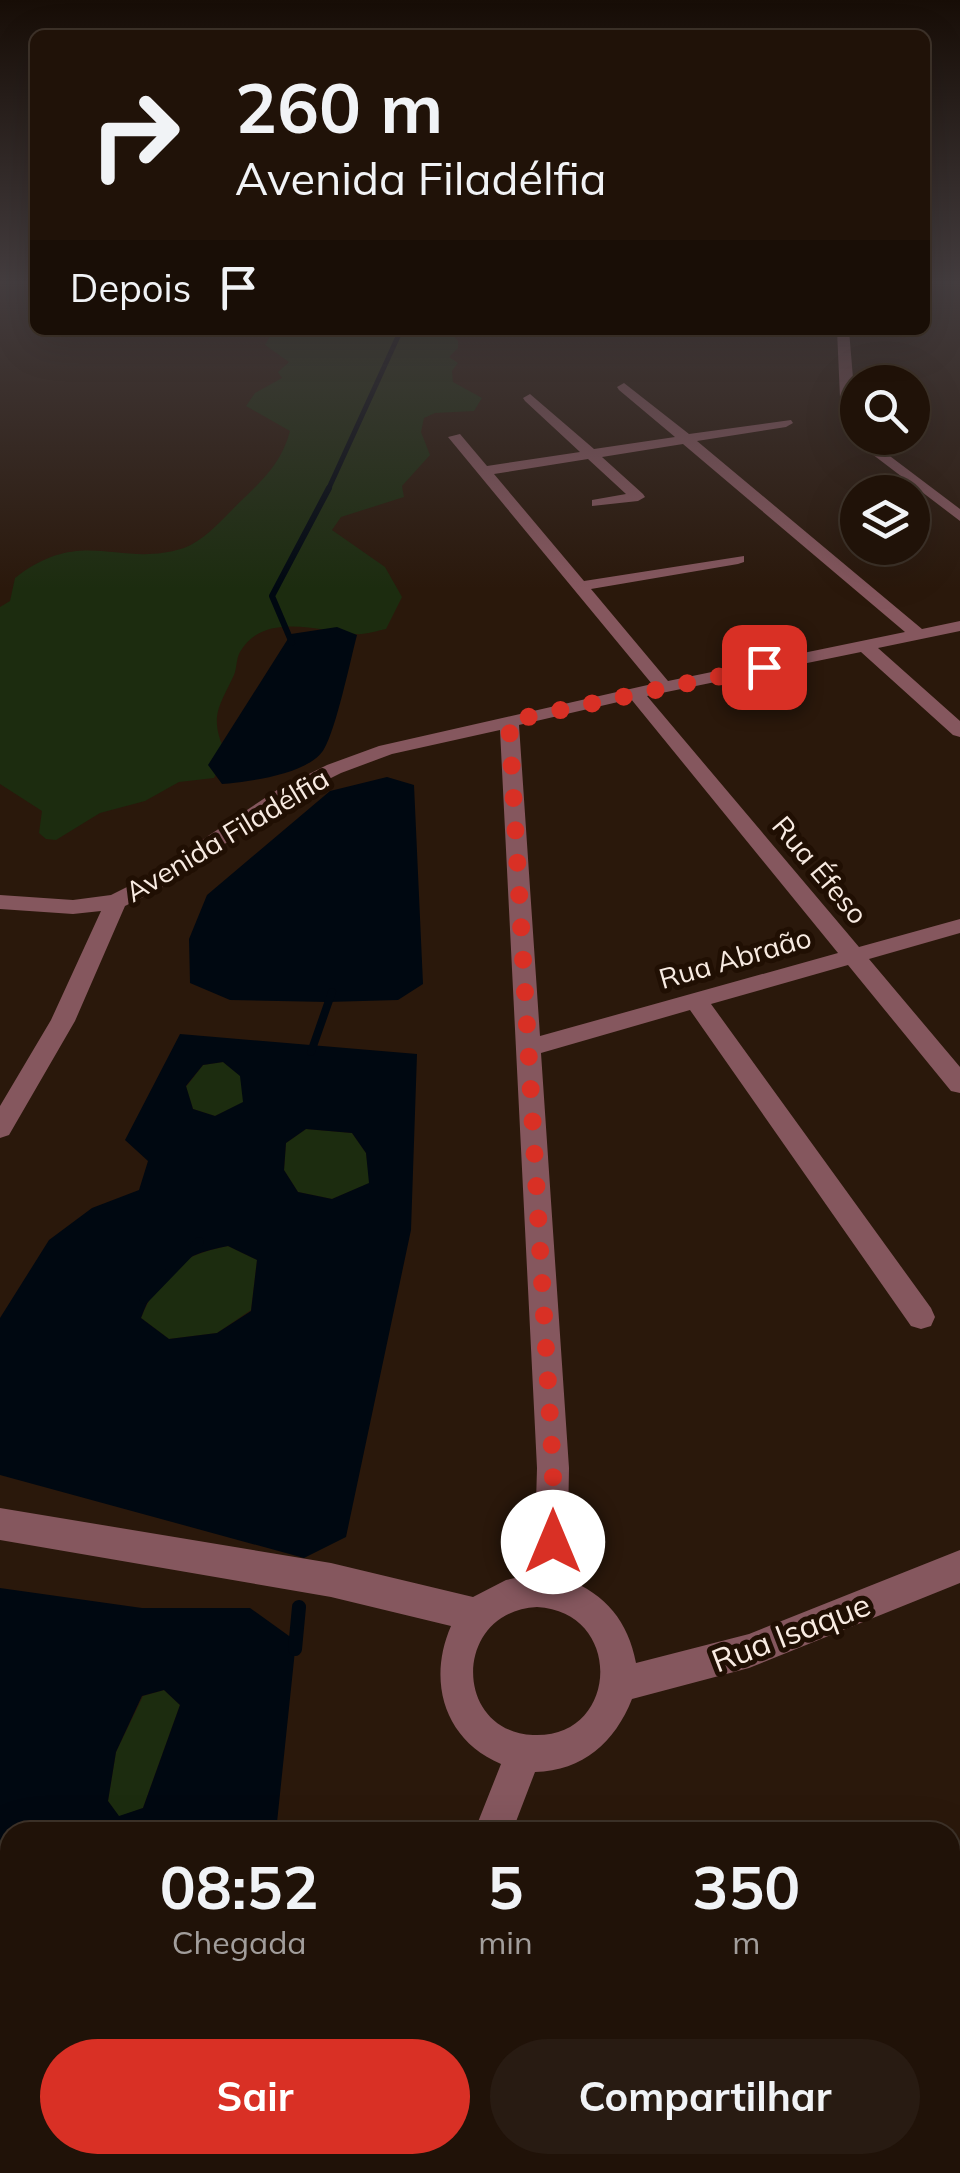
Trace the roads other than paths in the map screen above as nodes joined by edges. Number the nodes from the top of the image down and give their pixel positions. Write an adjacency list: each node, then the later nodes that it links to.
1 (624, 387): 5 (street)
2 (530, 398): 6 (street)
3 (786, 422): 5 (street)
4 (456, 438): 8 (street)
5 (686, 438): 6 (street); 14 (street)
6 (592, 454): 8 (street); 9 (street)
7 (881, 455): 10 (street)
8 (484, 470): 12 (street)
9 (597, 503)
10 (960, 516)
11 (738, 558): 12 (street)
12 (582, 586): 16 (street)
13 (960, 626): 14 (street, Avenida Filadélfia)
14 (918, 634): 15 (street, Avenida Filadélfia)
15 (865, 646): 16 (street, Avenida Filadélfia); 19 (street)
16 (664, 687): 17 (street, Avenida Filadélfia)
17 (634, 693): 18 (street, Avenida Filadélfia); 23 (street, Rua Éfeso)
18 (509, 721): 21 (street, Avenida Filadélfia); 25 (street)
19 (960, 731)
20 (0, 902): 21 (street, Avenida Filadélfia)
21 (116, 902): 27 (street)
22 (960, 926): 23 (street, Rua Abraão)
23 (853, 955): 24 (street, Rua Abraão); 26 (street, Rua Éfeso)
24 (696, 1000): 25 (street, Rua Abraão); 28 (street)
25 (528, 1048): 31 (street)
26 (960, 1084)
27 (0, 1128)
28 (921, 1317)
29 (0, 1524): 32 (street)
30 (960, 1566): 33 (street, Rua Isaque)
31 (550, 1590): 32 (street); 33 (street)
32 (476, 1615): 34 (street)
33 (618, 1684): 34 (street)
34 (523, 1755): 35 (street)
35 (497, 1822)

